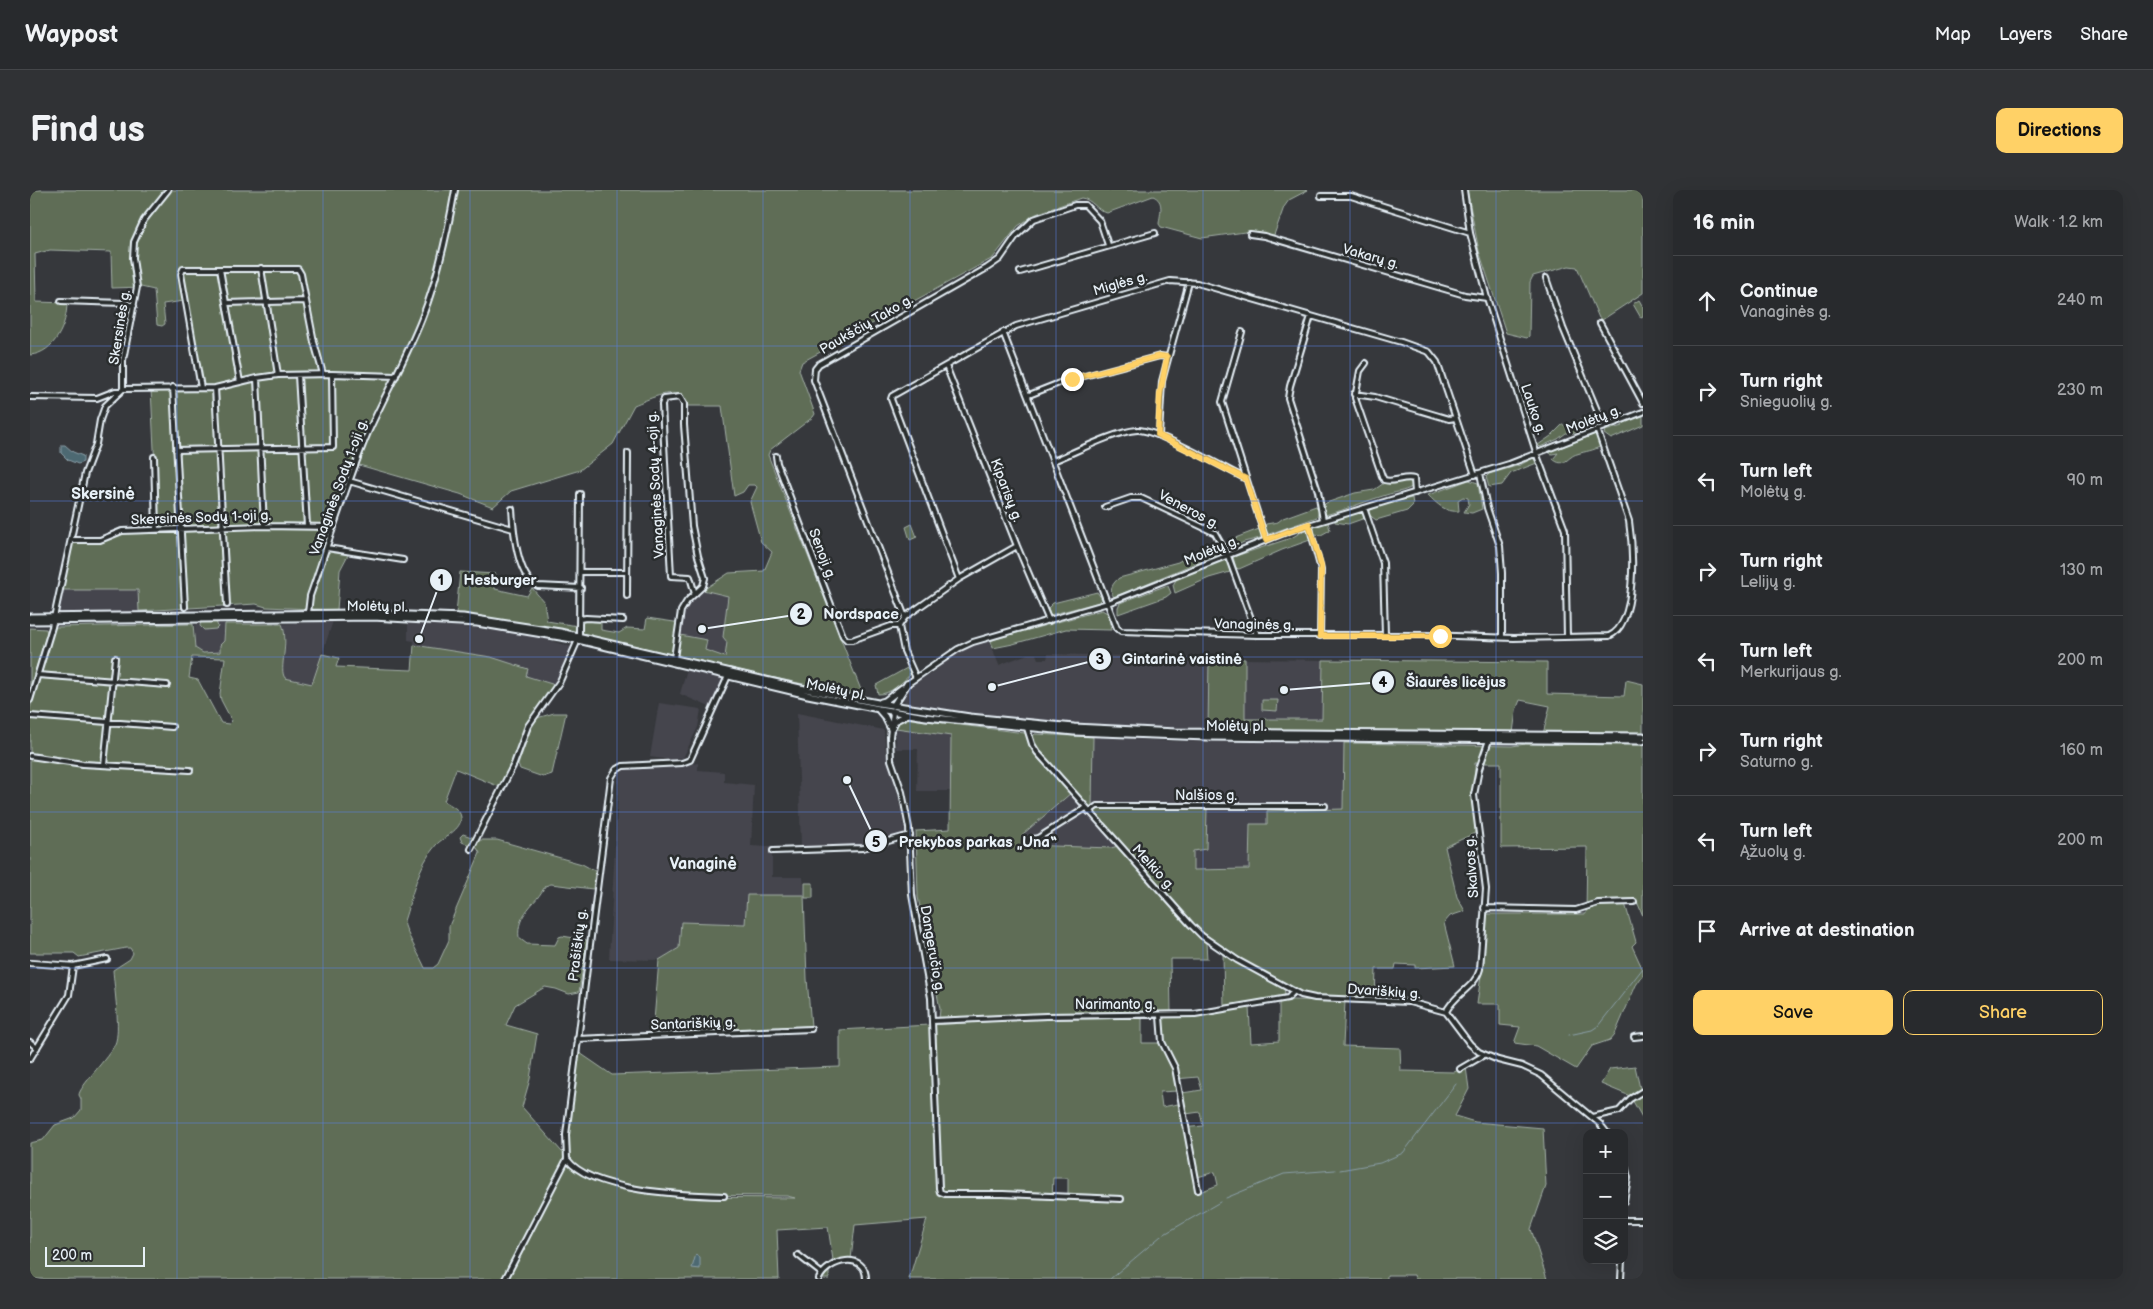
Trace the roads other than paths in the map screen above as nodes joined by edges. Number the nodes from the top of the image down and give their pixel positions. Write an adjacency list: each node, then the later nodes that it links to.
1 (168, 190): 19 (street, Skersinės g.)
2 (455, 190): 31 (street, Vanaginės Sodų 1-oji g.)
3 (1464, 190): 6 (street, Lauko g.)
4 (1321, 196): 6 (street)
5 (1155, 233): 8 (street)
6 (1470, 233): 14 (street, Lauko g.)
7 (1250, 234): 14 (street, Vakarų g.)
8 (1108, 245): 11 (street); 90 (street, Paukščių Tako g.)
9 (261, 268): 10 (street); 16 (street); 17 (street)
10 (220, 269): 18 (street); 35 (street)
11 (1020, 272)
12 (1546, 278): 44 (street)
13 (1188, 282): 20 (street, Miglės g.); 22 (street, Miglės g.); 24 (street)
14 (1487, 298): 52 (street, Lauko g.)
15 (61, 301): 19 (street)
16 (266, 301): 17 (street); 18 (street); 29 (street)
17 (306, 301): 27 (street)
18 (226, 303): 33 (street)
19 (134, 306): 37 (street, Skersinės g.)
20 (1311, 316): 43 (street, Miglės g.); 65 (street)
21 (1600, 323): 41 (street)
22 (1003, 332): 26 (street, Miglės g.); 38 (street, Vanaginės g.)
23 (1242, 332): 58 (street)
24 (1167, 357): 38 (street); 46 (street)
25 (1366, 363): 39 (street)
26 (946, 366): 76 (street, Kiparisų g.); 82 (street, Miglės g.)
27 (323, 374): 28 (street); 30 (street)
28 (332, 374): 31 (street); 47 (street)
29 (278, 375): 30 (street); 32 (street)
30 (298, 375): 47 (street)
31 (396, 376): 59 (street, Vanaginės Sodų 1-oji g.)
32 (257, 378): 33 (street); 48 (street)
33 (240, 382): 36 (street)
34 (173, 387): 35 (street); 37 (street); 49 (street)
35 (201, 388): 36 (street)
36 (215, 388): 50 (street)
37 (122, 390): 40 (street); 74 (street)
38 (1029, 394): 55 (street, Vanaginės g.)
39 (1354, 394): 43 (street); 60 (street)
40 (30, 397)
41 (1643, 403)
42 (1643, 412): 44 (street, Molėtų g.)
43 (1455, 418): 57 (street, Miglės g.)
44 (1604, 427): 45 (street, Molėtų g.)
45 (1597, 429): 52 (street, Molėtų g.); 101 (street, Vanaginės g.)
46 (1158, 435): 55 (street); 58 (street)
47 (302, 447): 48 (street); 68 (street)
48 (260, 449): 50 (street); 67 (street)
49 (176, 450): 50 (street); 71 (street)
50 (218, 450): 69 (street)
51 (628, 453): 81 (street)
52 (1537, 453): 56 (street, Molėtų g.); 101 (street, Lauko g.)
53 (776, 456): 96 (street, Senoji g.)
54 (154, 457): 72 (street)
55 (1054, 461): 86 (street, Vanaginės g.)
56 (1480, 473): 57 (street, Molėtų g.); 100 (street)
57 (1475, 475): 60 (street, Molėtų g.)
58 (1246, 479): 75 (street)
59 (349, 481): 70 (street, Vanaginės Sodų 1-oji g.); 73 (street)
60 (1415, 493): 64 (street, Molėtų g.)
61 (580, 494): 80 (street)
62 (1105, 507): 78 (street, Veneros g.)
63 (512, 508): 73 (street)
64 (1364, 508): 65 (street, Molėtų g.); 97 (street)
65 (1322, 520): 66 (street, Molėtų g.)
66 (1309, 524): 75 (street, Molėtų g.); 99 (street)
67 (264, 526): 68 (street, Skersinės Sodų 1-oji g.); 69 (street, Skersinės Sodų 1-oji g.)
68 (307, 526): 70 (street, Skersinės Sodų 1-oji g.)
69 (222, 527): 71 (street, Skersinės Sodų 1-oji g.); 87 (street)
70 (334, 527): 77 (street, Vanaginės Sodų 1-oji g.)
71 (181, 528): 72 (street, Skersinės Sodų 1-oji g.); 88 (street)
72 (156, 529): 74 (street, Skersinės Sodų 1-oji g.)
73 (513, 529): 83 (street)
74 (71, 540): 91 (street)
75 (1266, 540): 78 (street, Molėtų g.)
76 (1017, 546): 82 (street); 95 (street, Kiparisų g.)
77 (327, 548): 79 (street); 89 (street, Vanaginės Sodų 1-oji g.)
78 (1228, 556): 86 (street, Molėtų g.); 98 (street, Veneros g.)
79 (403, 560)
80 (580, 572): 81 (street); 83 (street)
81 (627, 572): 85 (street)
82 (959, 579): 90 (street)
83 (581, 588): 93 (street)
84 (695, 594): 84 (street, Vanaginės Sodų 4-oji g.); 104 (street)
85 (627, 596)
86 (1108, 603): 95 (street, Molėtų g.); 98 (street, Vanaginės g.)
87 (227, 605)
88 (185, 607)
89 (308, 613): 91 (highway, Molėtų pl.); 102 (highway, Molėtų pl.)
90 (905, 617): 96 (street)
91 (54, 618): 92 (highway, Molėtų pl.); 102 (highway, Molėtų pl.); 105 (street)
92 (30, 619)
93 (580, 619): 94 (street); 102 (street)
94 (623, 620)
95 (1049, 621): 107 (street, Molėtų g.)
96 (899, 626): 107 (street)
97 (1385, 635): 99 (street, Vanaginės g.); 100 (street, Vanaginės g.)
98 (1257, 636): 99 (street, Vanaginės g.)
99 (1320, 636)
100 (1502, 637): 101 (street, Vanaginės g.)
101 (1567, 637)
102 (578, 638): 104 (highway, Molėtų pl.); 106 (highway, Molėtų pl.); 133 (street)
103 (115, 658): 108 (street)
104 (674, 658): 113 (highway, Molėtų pl.)
105 (38, 675): 108 (street); 112 (street)
106 (728, 676): 114 (highway, Molėtų pl.); 147 (street, Prašiškių g.)
107 (916, 678): 109 (street, Molėtų g.)
108 (112, 680): 110 (street); 118 (street)
109 (907, 684): 111 (highway)
110 (167, 685)
111 (899, 693): 113 (highway); 115 (highway); 116 (highway)
112 (30, 700)
113 (878, 703): 115 (highway, Molėtų pl.)
114 (881, 710): 115 (highway); 121 (highway)
115 (894, 710): 116 (highway, Molėtų pl.); 121 (street, Dangeručio g.)
116 (908, 711): 120 (highway, Molėtų pl.); 121 (highway); 122 (highway, Molėtų pl.)
117 (30, 716): 118 (street)
118 (108, 723): 119 (street); 126 (street)
119 (172, 727)
120 (1027, 728): 123 (highway, Molėtų pl.); 129 (street, Melkio g.)
121 (891, 729): 131 (street, Dangeručio g.)
122 (1643, 736)
123 (1489, 740): 124 (highway, Molėtų pl.); 136 (street, Skalvos g.)
124 (1643, 741)
125 (30, 756): 126 (street)
126 (104, 765): 127 (street)
127 (190, 770)
128 (1325, 806): 130 (street, Nalšios g.)
129 (1086, 808): 130 (street, Melkio g.); 132 (street)
130 (1089, 812): 140 (street, Melkio g.)
131 (910, 835): 134 (street); 143 (street, Dangeručio g.)
132 (1026, 840)
133 (471, 849)
134 (773, 850)
135 (1634, 902): 136 (street)
136 (1484, 908): 141 (street, Skalvos g.)
137 (107, 958): 139 (street)
138 (30, 963): 139 (main road)
139 (73, 966): 149 (street)
140 (1294, 991): 141 (street, Dvariškių g.); 142 (street, Narimanto g.)
141 (1446, 1012): 150 (street)
142 (1160, 1016): 143 (street, Narimanto g.); 157 (street)
143 (932, 1021): 159 (street, Dangeručio g.)
144 (811, 1029): 147 (street, Santariškių g.)
145 (1643, 1036): 146 (street)
146 (1634, 1037)
147 (577, 1039): 156 (street, Prašiškių g.)
148 (30, 1042): 149 (street)
149 (37, 1048): 151 (street)
150 (1484, 1055): 152 (street); 154 (street)
151 (30, 1060)
152 (1460, 1069)
153 (1643, 1091): 154 (street)
154 (1592, 1117): 155 (street)
155 (1603, 1129)
156 (567, 1159): 158 (street); 165 (street, Prašiškių g.)
157 (1198, 1190)
158 (724, 1196)
159 (1121, 1199)
160 (1628, 1220): 161 (street)
161 (1643, 1220)
162 (798, 1255): 164 (street)
163 (1622, 1264): 168 (street)
164 (821, 1273): 166 (street); 167 (street)
165 (505, 1279)
166 (819, 1279)
167 (866, 1279)
168 (1621, 1279)

